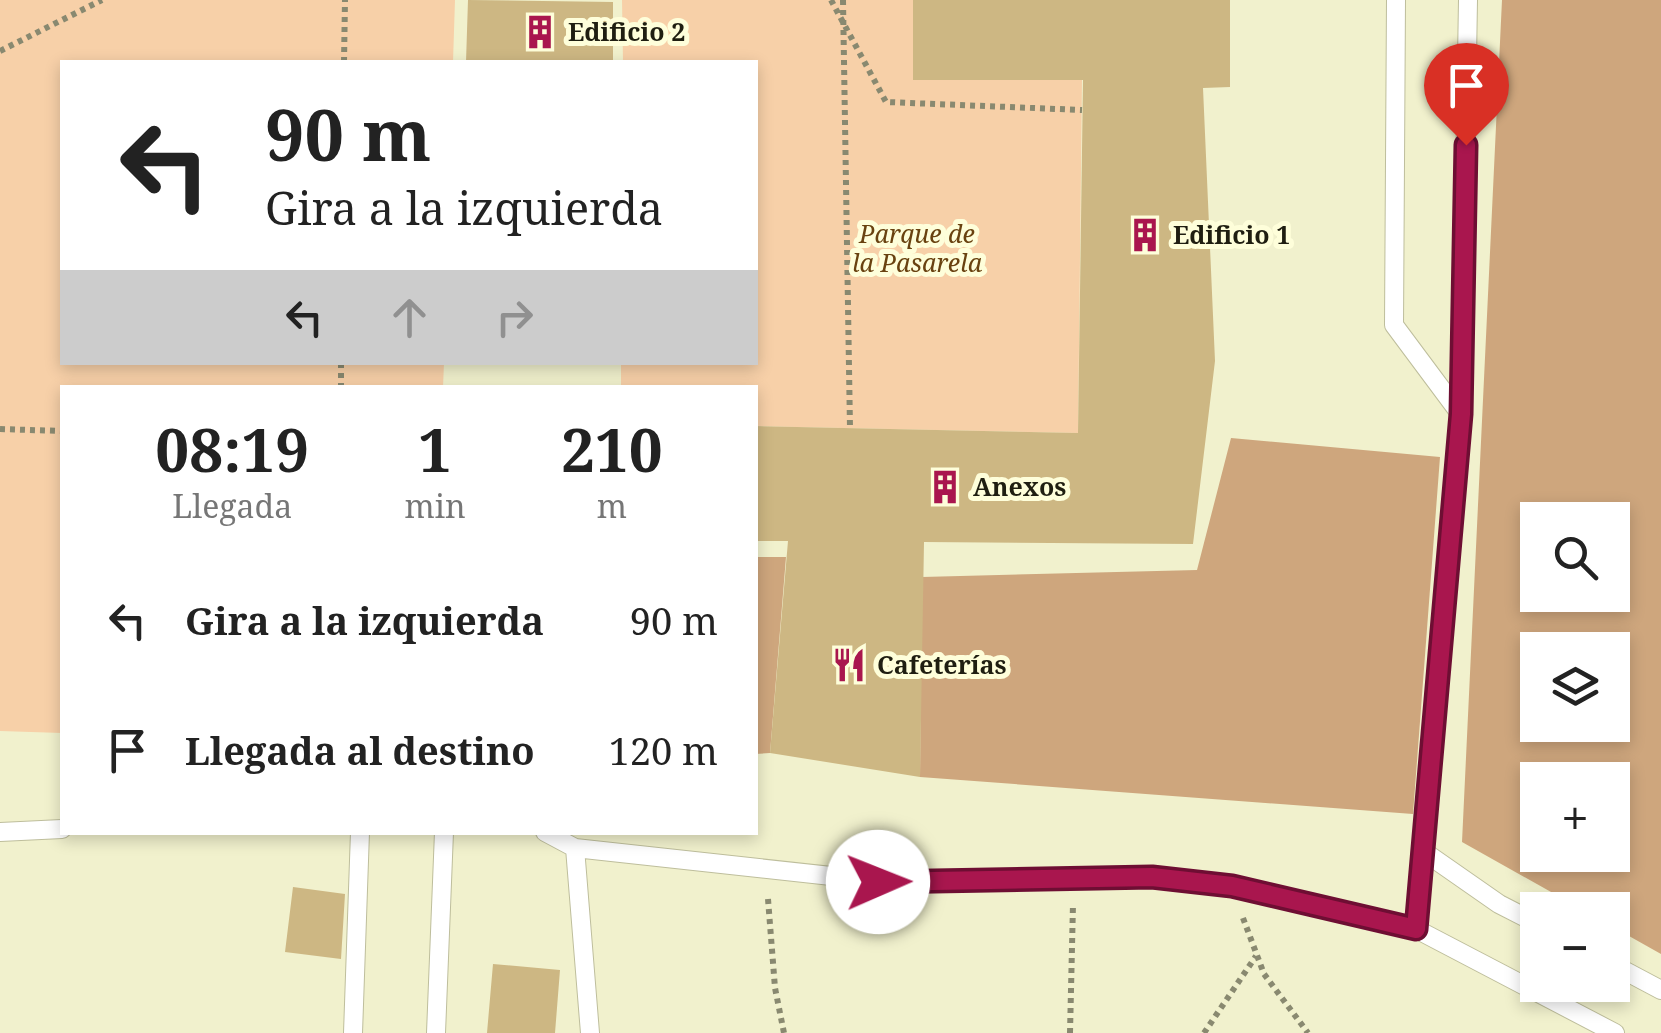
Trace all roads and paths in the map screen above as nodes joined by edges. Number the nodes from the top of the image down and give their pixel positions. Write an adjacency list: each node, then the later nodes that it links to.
1 (102, 0): 8 (path)
2 (344, 0): 9 (path)
3 (831, 0): 7 (path)
4 (843, 0): 7 (path)
5 (1396, 0): 11 (lane)
6 (1468, 0): 11 (lane)
7 (845, 25): 10 (path); 12 (path)
8 (0, 51)
9 (344, 60)
10 (1082, 110)
11 (1461, 414): 21 (lane)
12 (850, 428)
13 (0, 429): 14 (path)
14 (60, 431)
15 (60, 830): 16 (lane)
16 (0, 832)
17 (360, 835): 31 (lane)
18 (444, 835): 32 (lane)
19 (551, 835): 20 (lane)
20 (575, 848): 22 (lane); 33 (lane)
21 (1423, 851): 25 (lane); 26 (lane)
22 (766, 868): 23 (lane); 34 (path)
23 (1073, 878): 24 (lane); 35 (path)
24 (1232, 886): 26 (lane); 27 (path)
25 (1520, 915)
26 (1416, 929): 37 (lane)
27 (1257, 956): 30 (path); 36 (path)
28 (1630, 974): 29 (lane)
29 (1661, 990)
30 (1206, 1032)
31 (352, 1033)
32 (436, 1033)
33 (590, 1033)
34 (784, 1033)
35 (1070, 1033)
36 (1308, 1033)
37 (1615, 1033)

